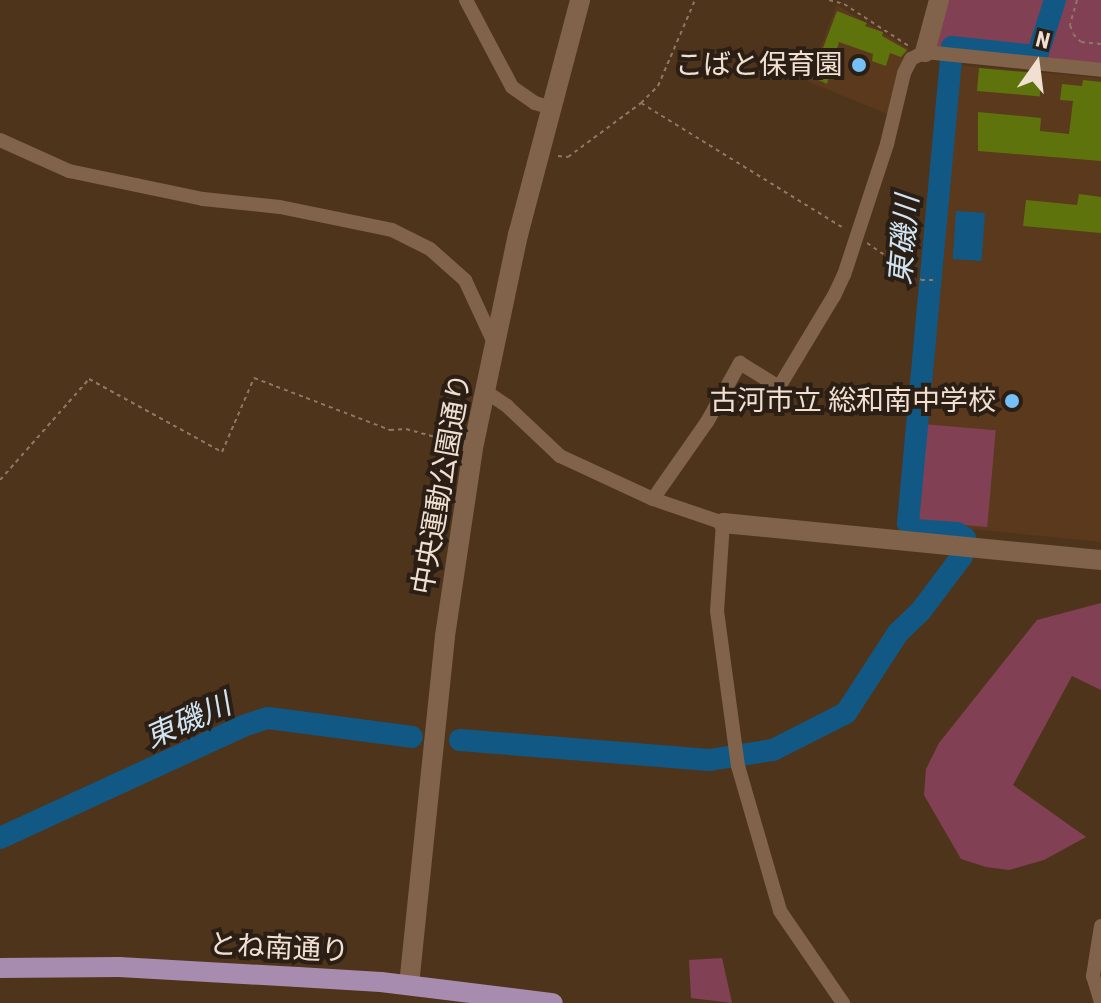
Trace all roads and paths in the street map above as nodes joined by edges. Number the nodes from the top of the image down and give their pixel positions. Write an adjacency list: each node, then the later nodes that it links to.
1 (466, 0): 11 (street)
2 (580, 0): 11 (street, 中央運動公園通り)
3 (695, 0): 10 (path)
4 (829, 0): 8 (path)
5 (939, 0): 8 (street)
6 (1077, 0): 7 (path)
7 (1101, 44)
8 (925, 52): 9 (street); 14 (street)
9 (1101, 70)
10 (641, 103): 13 (path); 14 (path)
11 (552, 108): 13 (street, 中央運動公園通り)
12 (0, 140): 16 (street)
13 (540, 153): 16 (street, 中央運動公園通り)
14 (857, 236): 15 (path); 20 (street)
15 (934, 280)
16 (495, 345): 17 (street, 中央運動公園通り)
17 (485, 391): 18 (street, 中央運動公園通り); 20 (street)
18 (473, 448): 19 (path); 25 (street, 中央運動公園通り)
19 (0, 480)
20 (653, 499): 21 (street)
21 (723, 523): 22 (street); 28 (street)
22 (1101, 560)
23 (1101, 926): 26 (street)
24 (0, 968): 25 (main road, とね南通り)
25 (409, 985): 27 (main road, とね南通り)
26 (1101, 1002)
27 (553, 1003)
28 (843, 1003)

